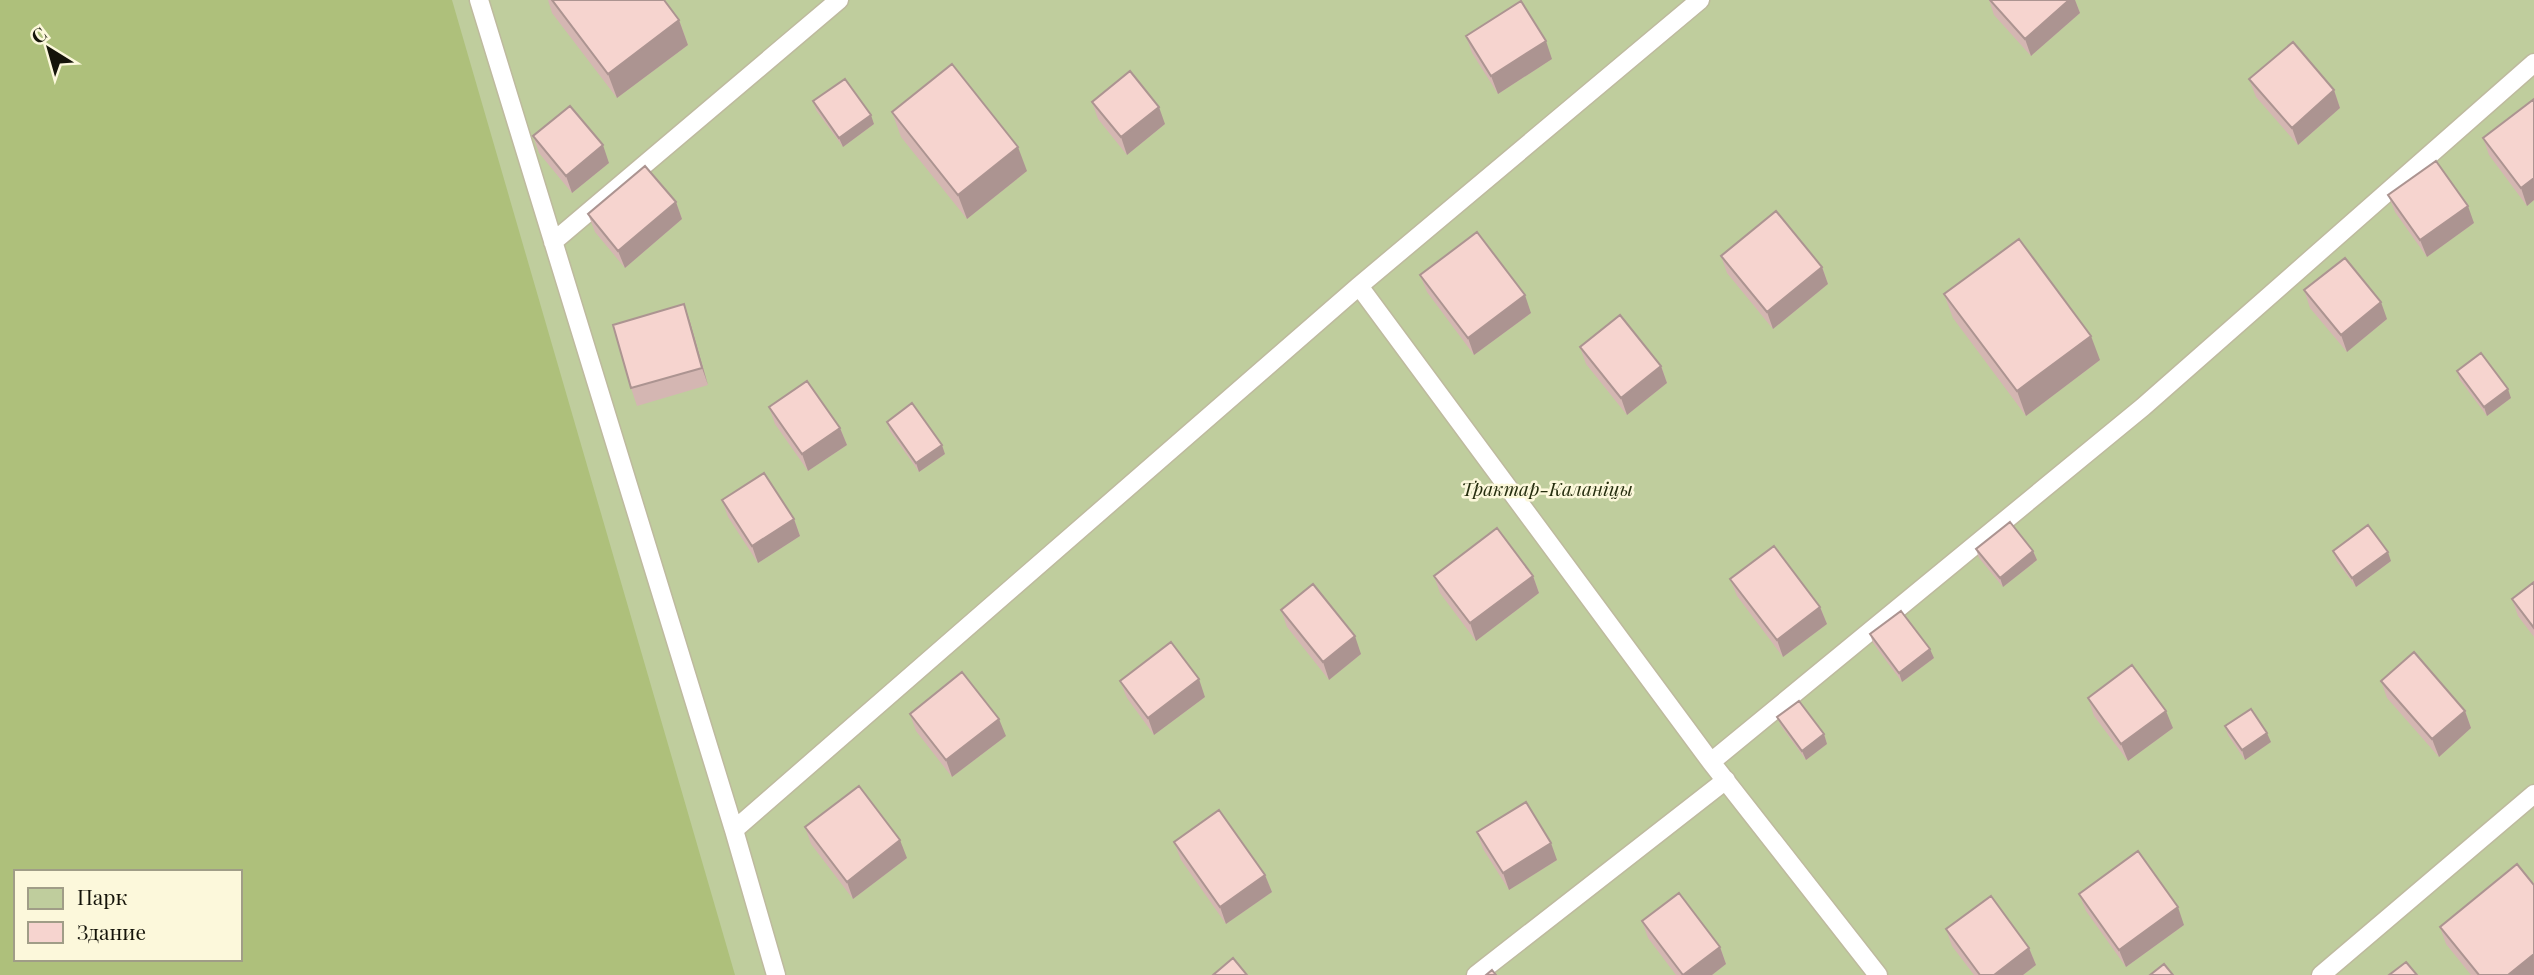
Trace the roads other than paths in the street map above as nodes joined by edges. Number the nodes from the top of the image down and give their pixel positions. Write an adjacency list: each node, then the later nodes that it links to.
1 (479, 0): 5 (lane)
2 (839, 0): 5 (lane)
3 (1700, 0): 6 (lane)
4 (2534, 63): 7 (lane)
5 (553, 242): 10 (lane)
6 (1359, 286): 7 (lane); 10 (lane)
7 (1711, 762): 8 (lane)
8 (1726, 780): 12 (lane); 13 (lane)
9 (2534, 794): 14 (lane)
10 (734, 830): 11 (lane)
11 (776, 975)
12 (1476, 975)
13 (1878, 975)
14 (2320, 975)

